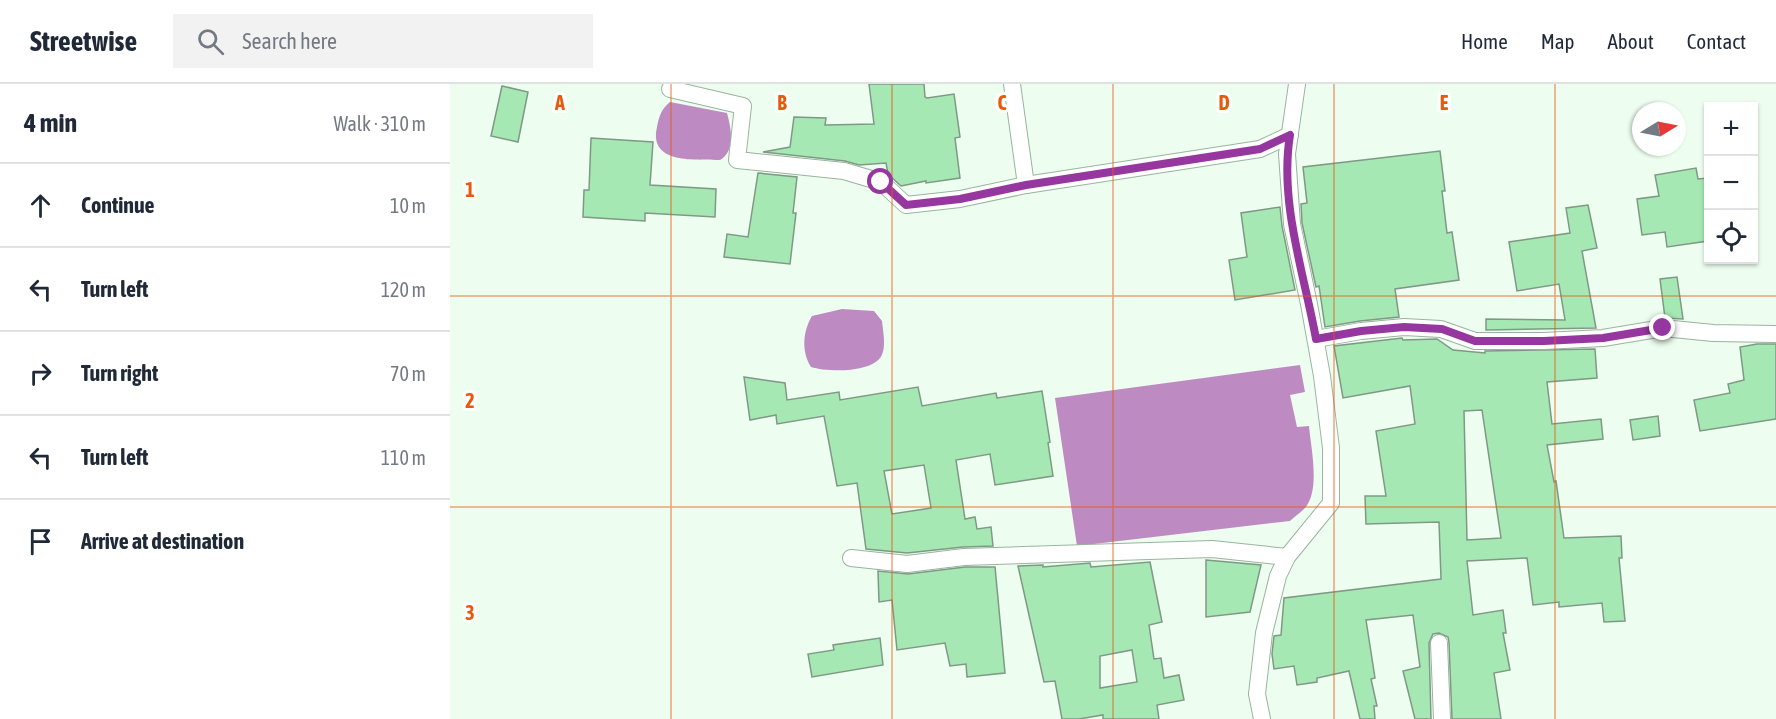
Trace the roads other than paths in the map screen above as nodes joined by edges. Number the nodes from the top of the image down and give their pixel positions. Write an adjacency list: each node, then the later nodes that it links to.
1 (1012, 84): 5 (street)
2 (1297, 84): 4 (street)
3 (670, 89): 5 (street)
4 (1290, 135): 5 (street); 7 (street)
5 (1026, 185)
6 (1776, 334): 7 (street)
7 (1316, 339): 8 (street)
8 (1287, 557): 9 (street); 11 (street)
9 (852, 558)
10 (1439, 644): 12 (street)
11 (1262, 719)
12 (1442, 719)

